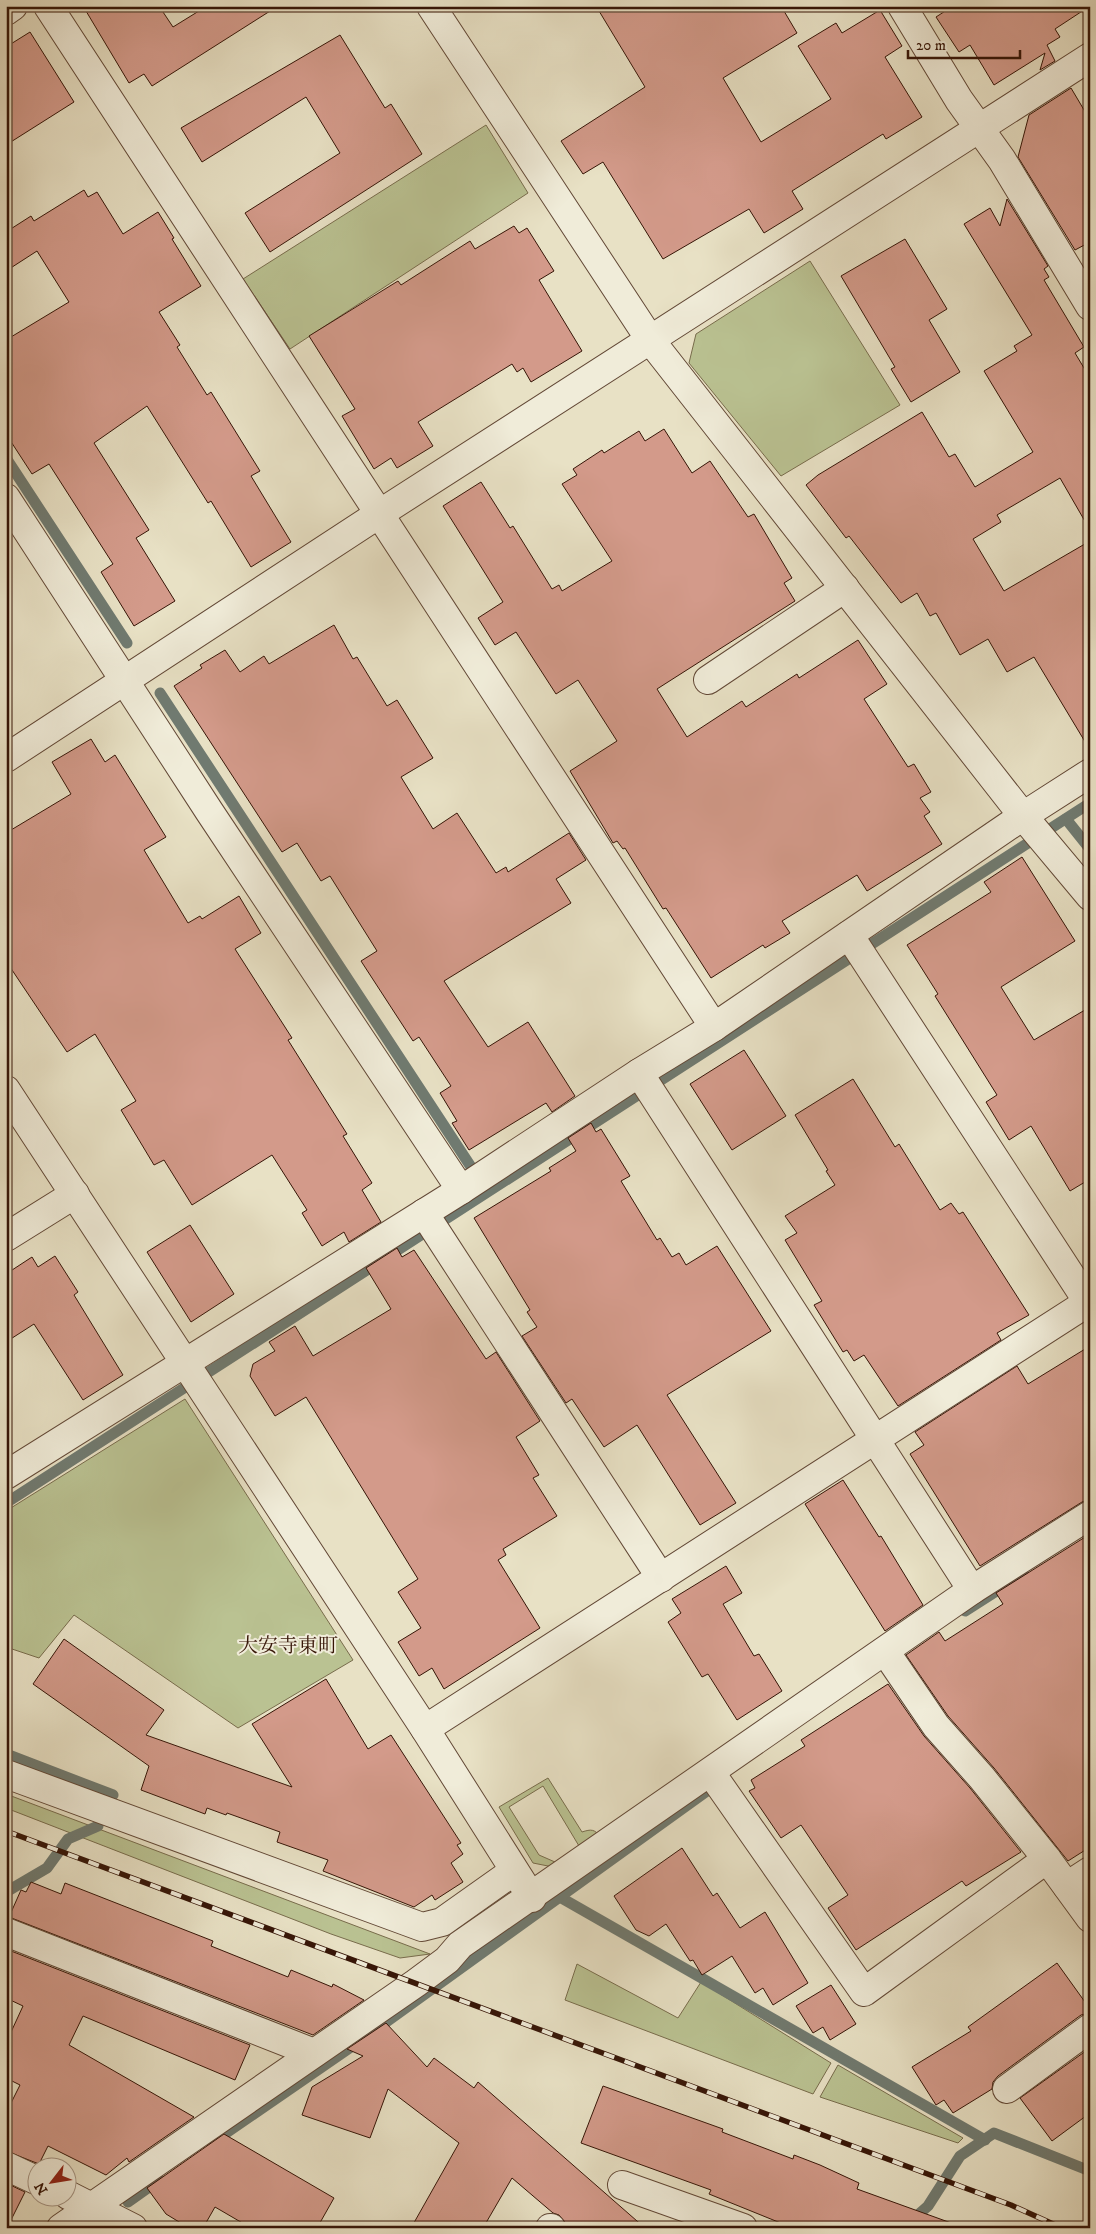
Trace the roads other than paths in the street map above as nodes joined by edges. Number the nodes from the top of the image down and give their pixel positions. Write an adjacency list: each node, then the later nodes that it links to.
1 (13, 6): 5 (street)
2 (48, 6): 11 (street)
3 (431, 6): 9 (street)
4 (902, 6): 7 (street)
5 (6, 11)
6 (1090, 57): 7 (street)
7 (979, 129): 8 (street); 9 (street)
8 (1090, 306)
9 (652, 341): 11 (street); 12 (street)
10 (6, 498): 14 (street)
11 (379, 514): 14 (street); 20 (street)
12 (845, 588): 13 (street); 17 (street)
13 (708, 680)
14 (126, 681): 15 (street); 23 (street)
15 (6, 758)
16 (1090, 773): 17 (street)
17 (1035, 829): 18 (street); 19 (street)
18 (1090, 896)
19 (857, 947): 20 (street); 27 (street)
20 (714, 1027): 21 (street)
21 (646, 1084): 23 (street); 29 (street)
22 (6, 1090): 24 (street)
23 (473, 1183): 25 (street)
24 (75, 1194): 26 (street); 28 (street)
25 (430, 1223): 28 (street); 32 (street)
26 (6, 1237)
27 (1089, 1301): 29 (street)
28 (193, 1375): 30 (street); 35 (street)
29 (875, 1439): 32 (street); 33 (street)
30 (6, 1475)
31 (1090, 1514): 33 (street)
32 (662, 1578): 35 (street)
33 (972, 1590): 34 (street)
34 (890, 1658): 37 (street); 38 (street)
35 (425, 1729): 40 (street)
36 (6, 1774): 40 (street)
37 (715, 1779): 38 (street); 42 (street)
38 (1047, 1859): 41 (street)
39 (1090, 1870): 41 (street)
40 (514, 1871): 42 (street)
41 (1067, 1886): 43 (street)
42 (532, 1898): 46 (street)
43 (1090, 1918)
44 (6, 1932): 46 (street)
45 (1090, 2028): 47 (street)
46 (314, 2053): 51 (street)
47 (1007, 2088)
48 (6, 2166): 49 (street)
49 (28, 2176)
50 (622, 2185): 54 (street)
51 (79, 2201): 52 (street); 53 (street)
52 (61, 2228)
53 (133, 2228)
54 (743, 2228)

